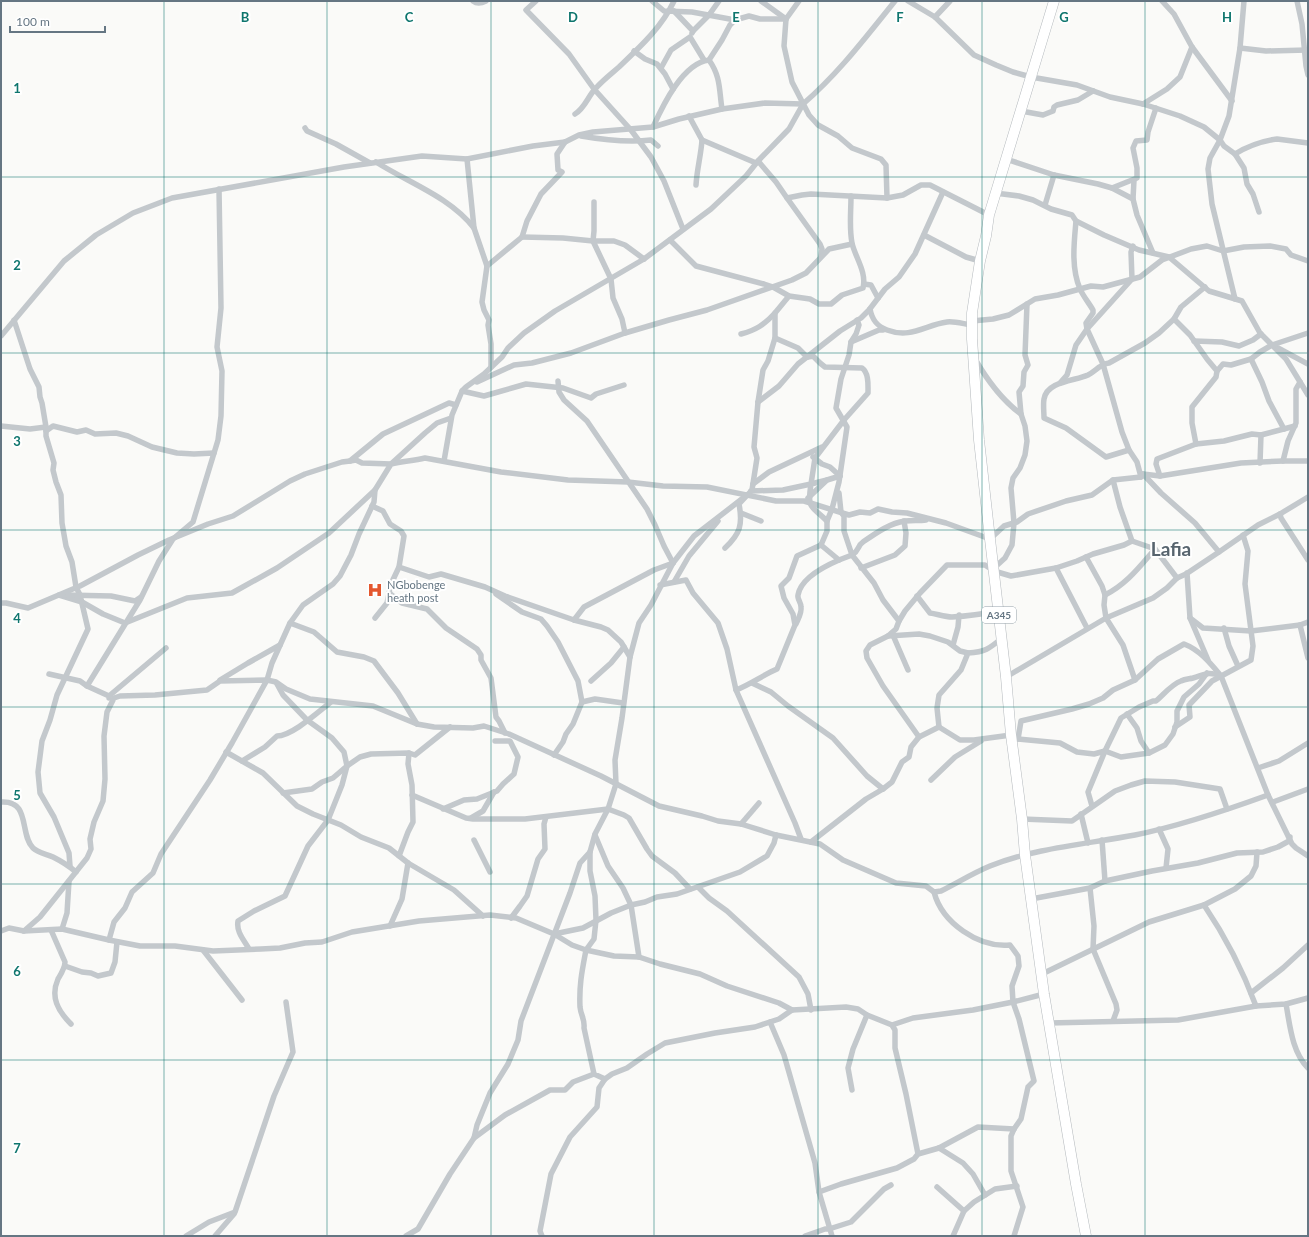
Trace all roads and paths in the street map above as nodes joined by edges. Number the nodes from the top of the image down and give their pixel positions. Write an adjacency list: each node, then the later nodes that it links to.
1 (473, 1): 2 (street)
2 (486, 1)
3 (536, 1): 31 (street)
4 (652, 1): 16 (street)
5 (674, 1): 16 (street)
6 (719, 1): 17 (street)
7 (761, 1): 19 (street)
8 (799, 1): 19 (street)
9 (895, 1): 35 (street)
10 (908, 1): 18 (street)
11 (950, 1): 18 (street)
12 (1054, 1): 30 (highway, A345)
13 (1162, 1): 23 (street)
14 (1244, 1): 24 (street)
15 (1297, 1): 25 (street)
16 (672, 11): 17 (street); 21 (street); 26 (street)
17 (709, 15): 20 (street); 21 (street)
18 (935, 17): 30 (street)
19 (786, 19): 20 (street); 35 (street)
20 (735, 20): 27 (street)
21 (693, 31): 22 (street)
22 (690, 37): 27 (street); 28 (street)
23 (1192, 47): 34 (street); 36 (street)
24 (1240, 48): 25 (street); 34 (street)
25 (1306, 50): 29 (street)
26 (634, 51): 28 (street); 31 (street)
27 (706, 60): 32 (street); 38 (street)
28 (661, 68): 32 (street)
29 (1308, 75)
30 (1031, 77): 33 (street); 39 (highway, A345)
31 (594, 89): 40 (street); 44 (street)
32 (673, 89): 42 (street)
33 (1093, 91): 36 (street); 39 (street)
34 (1232, 101): 47 (street)
35 (803, 104): 38 (street); 55 (street); 66 (street)
36 (1143, 104): 37 (street)
37 (1156, 108): 47 (street); 58 (street)
38 (722, 110): 41 (street)
39 (1021, 111): 54 (highway, A345)
40 (575, 114)
41 (689, 116): 42 (street); 46 (street)
42 (653, 127): 44 (street)
43 (305, 128): 56 (street)
44 (631, 130): 45 (street); 49 (street)
45 (579, 135): 48 (street); 49 (street)
46 (702, 140): 55 (street); 59 (street)
47 (1220, 140): 52 (street); 81 (street)
48 (564, 142): 53 (street); 76 (street)
49 (640, 142): 51 (street); 74 (street)
50 (1308, 143): 52 (street)
51 (658, 146)
52 (1235, 154): 70 (street)
53 (467, 159): 56 (street); 73 (street)
54 (1006, 159): 57 (street); 63 (highway, A345)
55 (757, 162): 65 (street); 74 (street)
56 (373, 163): 61 (street); 73 (street)
57 (1054, 175): 60 (street); 69 (street)
58 (1134, 180): 60 (street); 67 (street)
59 (696, 185)
60 (1112, 188): 67 (street)
61 (220, 189): 101 (street); 144 (street)
62 (944, 192): 66 (street); 71 (street); 75 (street)
63 (996, 193): 69 (street); 71 (highway, A345)
64 (851, 196): 65 (street); 66 (street); 79 (street)
65 (787, 198): 83 (street)
66 (887, 198)
67 (1133, 199): 82 (street)
68 (594, 202): 78 (street)
69 (1045, 205): 72 (street)
70 (1259, 212)
71 (989, 215): 86 (highway, A345)
72 (1076, 221): 80 (street); 94 (street)
73 (474, 228): 88 (street)
74 (683, 229): 77 (street)
75 (924, 235): 86 (street); 96 (street)
76 (522, 237): 78 (street); 88 (street)
77 (670, 240): 85 (street); 92 (street)
78 (593, 241): 85 (street); 89 (street)
79 (852, 244): 83 (street); 91 (street)
80 (1133, 246): 82 (street); 90 (street)
81 (1223, 251): 84 (street); 87 (street); 97 (street)
82 (1153, 253): 84 (street)
83 (821, 256): 92 (street)
84 (1169, 257): 90 (street); 93 (street)
85 (644, 259): 89 (street)
86 (980, 261): 104 (highway, A345)
87 (1308, 261)
88 (487, 266): 121 (street)
89 (611, 279): 107 (street); 121 (street)
90 (1132, 279): 94 (street); 105 (street)
91 (864, 284): 95 (street); 96 (street)
92 (773, 287): 95 (street); 107 (street)
93 (1205, 288): 97 (street); 103 (street)
94 (1080, 289): 98 (street); 105 (street)
95 (789, 296): 100 (street)
96 (878, 298): 99 (street)
97 (1235, 299): 110 (street)
98 (1027, 304): 104 (street); 133 (street)
99 (870, 309): 102 (street); 106 (street)
100 (775, 314): 109 (street); 112 (street)
101 (14, 320): 111 (street); 138 (street)
102 (857, 320): 113 (street); 117 (street)
103 (1174, 320): 114 (street); 119 (street)
104 (972, 323): 106 (street); 116 (highway, A345)
105 (1087, 329): 119 (street); 125 (street)
106 (886, 330): 113 (street)
107 (626, 333): 129 (street)
108 (1308, 333): 115 (street)
109 (741, 334)
110 (1261, 334): 114 (street); 115 (street)
111 (1, 336)
112 (775, 338): 117 (street); 131 (street)
113 (851, 342): 122 (street)
114 (1194, 342): 123 (street)
115 (1272, 346): 118 (street); 120 (street); 126 (street)
116 (973, 355): 133 (street); 179 (highway, A345)
117 (807, 357): 122 (street); 131 (street)
118 (1251, 359): 123 (street); 139 (street)
119 (1103, 364): 125 (street); 143 (street)
120 (1308, 364)
121 (491, 367): 129 (street)
122 (845, 368): 135 (street); 135 (street)
123 (1217, 371): 141 (street)
124 (558, 381): 128 (street)
125 (1060, 382): 143 (street)
126 (1300, 382): 130 (street); 137 (street)
127 (624, 385): 128 (street)
128 (559, 387): 129 (street); 158 (street)
129 (464, 389): 132 (street)
130 (1308, 395)
131 (758, 402): 160 (street)
132 (456, 405): 134 (street); 147 (street)
133 (1021, 414): 176 (street)
134 (451, 418): 148 (street); 152 (street)
135 (844, 420): 142 (street); 154 (street)
136 (1, 426): 138 (street)
137 (1295, 426): 139 (street); 149 (street)
138 (46, 429): 144 (street); 198 (street)
139 (1284, 429): 140 (street)
140 (1261, 435): 141 (street); 151 (street)
141 (1196, 444): 155 (street)
142 (823, 447): 145 (street); 146 (street)
143 (1129, 450): 153 (street)
144 (214, 453): 178 (street)
145 (807, 453): 146 (street); 160 (street)
146 (815, 458): 154 (street); 161 (street)
147 (350, 460): 152 (street); 178 (street)
148 (444, 461): 152 (street); 158 (street)
149 (1283, 461): 150 (street); 151 (street)
150 (1308, 461)
151 (1260, 463): 155 (street)
152 (391, 464): 162 (street)
153 (1142, 475): 155 (street); 157 (street); 184 (street)
154 (840, 476): 156 (street); 159 (street)
155 (1160, 476)
156 (827, 480): 161 (street); 165 (street)
157 (1113, 480): 176 (street); 180 (street)
158 (628, 482): 163 (street); 189 (street)
159 (839, 483): 168 (street); 169 (street)
160 (753, 484): 163 (street)
161 (810, 484): 163 (street); 165 (street)
162 (375, 490): 166 (street); 218 (street)
163 (749, 493): 165 (street); 167 (street); 170 (street)
164 (1308, 497): 171 (street)
165 (808, 500): 168 (street); 174 (street)
166 (372, 506): 190 (street); 219 (street)
167 (733, 506): 189 (street); 196 (street)
168 (832, 509): 169 (street); 174 (street)
169 (841, 512): 172 (street); 185 (street)
170 (741, 513): 173 (street); 182 (street)
171 (1280, 514): 177 (street); 188 (street)
172 (928, 519): 175 (street); 179 (street)
173 (762, 521)
174 (827, 521): 181 (street)
175 (904, 521): 185 (street); 191 (street)
176 (1014, 523): 179 (street); 193 (street)
177 (1244, 535): 184 (street); 224 (street)
178 (173, 539): 198 (street); 205 (street)
179 (990, 539): 193 (highway, A345)
180 (1132, 541): 183 (street); 186 (street)
181 (821, 545): 187 (street); 221 (street)
182 (725, 548)
183 (1155, 549): 195 (street); 203 (street)
184 (1219, 552): 194 (street)
185 (852, 555): 187 (street); 191 (street)
186 (1086, 557): 192 (street); 203 (street)
187 (839, 560): 221 (street)
188 (1308, 560)
189 (673, 563): 197 (street); 214 (street)
190 (399, 567): 199 (street); 200 (street)
191 (862, 568): 215 (street)
192 (1056, 568): 193 (street); 222 (street)
193 (994, 570): 204 (street); 209 (highway, A345)
194 (1187, 573): 195 (street); 213 (street)
195 (1177, 578): 212 (street)
196 (674, 582): 197 (street); 249 (street)
197 (660, 585): 232 (street)
198 (76, 588): 201 (street); 202 (street)
199 (488, 588): 208 (street); 216 (street)
200 (389, 593): 211 (street); 261 (street)
201 (58, 595): 202 (street); 206 (street); 207 (street)
202 (80, 595): 205 (street); 206 (street)
203 (1105, 595): 212 (street)
204 (917, 596): 210 (street); 215 (street)
205 (142, 597): 218 (street)
206 (82, 602): 218 (street); 241 (street)
207 (1, 604)
208 (538, 607): 214 (street); 216 (street)
209 (999, 611): 210 (street); 226 (highway, A345)
210 (959, 615): 227 (street)
211 (375, 618)
212 (1106, 618): 222 (street); 244 (street)
213 (1190, 618): 223 (street); 234 (street)
214 (574, 620): 229 (street)
215 (899, 621): 225 (street)
216 (544, 622): 252 (street)
217 (1308, 622): 220 (street)
218 (125, 623): 248 (street)
219 (290, 623): 228 (street); 257 (street)
220 (1300, 625): 224 (street); 233 (street)
221 (795, 626): 247 (street)
222 (1087, 628): 240 (street)
223 (1224, 628): 224 (street); 235 (street)
224 (1251, 631): 235 (street)
225 (891, 635): 227 (street); 236 (street); 262 (street)
226 (1002, 638): 231 (street); 240 (highway, A345)
227 (952, 645): 231 (street)
228 (280, 646): 242 (street); 243 (street)
229 (624, 647): 232 (street); 245 (street)
230 (166, 648): 250 (street)
231 (968, 653): 260 (street)
232 (630, 657): 253 (street)
233 (1308, 658)
234 (1209, 662): 239 (street); 244 (street)
235 (1238, 666): 239 (street)
236 (908, 670)
237 (1207, 672): 239 (street); 255 (street); 258 (street)
238 (49, 674): 241 (street)
239 (1221, 676): 258 (street); 274 (street)
240 (1006, 677): 264 (highway, A345)
241 (65, 678): 248 (street); 311 (street)
242 (220, 680): 243 (street); 254 (street)
243 (266, 680): 246 (street); 268 (street)
244 (1135, 680): 264 (street)
245 (591, 681)
246 (276, 682): 251 (street); 256 (street)
247 (752, 683): 249 (street); 278 (street)
248 (87, 686): 250 (street)
249 (736, 690): 300 (street)
250 (109, 696): 254 (street)
251 (331, 702): 256 (street); 257 (street)
252 (582, 702): 253 (street); 271 (street)
253 (624, 703): 276 (street)
254 (110, 704): 313 (street)
255 (1127, 714): 267 (street); 270 (street)
256 (307, 720): 272 (street); 273 (street)
257 (417, 724): 259 (street)
258 (1175, 726): 270 (street)
259 (450, 727): 261 (street); 269 (street)
260 (939, 728): 262 (street); 263 (street)
261 (505, 733): 271 (street)
262 (919, 737): 278 (street)
263 (993, 737): 264 (street); 275 (street)
264 (1014, 737): 267 (street); 293 (highway, A345)
265 (495, 741): 279 (street)
266 (1308, 742): 274 (street)
267 (1105, 751): 270 (street); 286 (street)
268 (226, 752): 272 (street); 333 (street)
269 (409, 753): 273 (street); 282 (street)
270 (1149, 753)
271 (554, 755): 276 (street)
272 (242, 761): 280 (street)
273 (346, 766): 280 (street); 294 (street)
274 (1258, 768): 281 (street)
275 (931, 780)
276 (616, 784): 289 (street); 295 (street)
277 (1308, 789): 284 (street)
278 (883, 790): 303 (street)
279 (494, 792): 287 (street); 292 (street)
280 (283, 793): 294 (street)
281 (1268, 794): 284 (street); 288 (street)
282 (412, 795): 287 (street); 308 (street)
283 (1, 802): 311 (street)
284 (1273, 802): 299 (street)
285 (759, 803): 295 (street)
286 (1092, 806): 288 (street); 290 (street)
287 (444, 809): 292 (street)
288 (1227, 809): 296 (street)
289 (608, 810): 291 (street); 297 (street); 319 (street)
290 (1081, 814): 293 (street); 304 (street)
291 (546, 817): 292 (street); 325 (street)
292 (471, 819)
293 (1022, 819): 307 (highway, A345)
294 (328, 820): 308 (street); 336 (street)
295 (741, 824): 298 (street)
296 (1159, 829): 302 (street); 312 (street)
297 (595, 834): 305 (street); 322 (street)
298 (776, 835): 300 (street); 317 (street)
299 (1290, 837): 306 (street); 309 (street)
300 (801, 839): 303 (street)
301 (474, 840): 314 (street)
302 (1102, 840): 304 (street); 316 (street)
303 (811, 842): 320 (street)
304 (1088, 843): 307 (street)
305 (590, 852): 326 (street); 332 (street)
306 (1257, 852): 312 (street); 323 (street)
307 (1024, 855): 320 (street); 321 (highway, A345)
308 (399, 856): 310 (street)
309 (1308, 856)
310 (408, 863): 324 (street); 327 (street)
311 (70, 866): 313 (street)
312 (1166, 868): 316 (street)
313 (76, 872): 315 (street)
314 (490, 872)
315 (69, 881): 328 (street); 331 (street)
316 (1105, 882): 318 (street)
317 (698, 887): 319 (street); 352 (street)
318 (1090, 888): 321 (street); 337 (street)
319 (690, 889): 322 (street)
320 (934, 892): 348 (street)
321 (1031, 899): 342 (highway, A345)
322 (631, 905): 326 (street); 340 (street)
323 (1204, 905): 337 (street); 343 (street)
324 (483, 916): 325 (street); 327 (street)
325 (511, 918): 332 (street)
326 (596, 920): 332 (street); 339 (street)
327 (390, 926): 336 (street)
328 (62, 929): 329 (street); 333 (street)
329 (51, 930): 331 (street); 341 (street)
330 (1, 931): 331 (street)
331 (24, 931)
332 (554, 934): 339 (street); 364 (street)
333 (109, 940): 334 (street)
334 (117, 942): 338 (street); 341 (street)
335 (1308, 945): 343 (street)
336 (249, 949): 338 (street)
337 (1093, 949): 342 (street); 354 (street)
338 (203, 950): 346 (street)
339 (586, 950): 340 (street); 360 (street)
340 (638, 957): 351 (street)
341 (65, 966): 357 (street)
342 (1042, 974): 344 (highway, A345)
343 (1251, 993): 350 (street)
344 (1044, 994): 348 (street); 356 (highway, A345)
345 (1308, 998): 349 (street)
346 (242, 1000)
347 (286, 1002): 373 (street)
348 (1013, 1002): 358 (street); 363 (street)
349 (1286, 1004): 350 (street); 359 (street)
350 (1256, 1006): 354 (street)
351 (792, 1010): 352 (street); 355 (street)
352 (811, 1010): 353 (street)
353 (867, 1015): 358 (street); 362 (street)
354 (1113, 1021): 356 (street)
355 (770, 1022): 361 (street); 370 (street)
356 (1049, 1023): 383 (highway, A345)
357 (70, 1024)
358 (892, 1025): 366 (street)
359 (1308, 1068)
360 (594, 1074): 361 (street); 364 (street)
361 (605, 1079): 378 (street)
362 (852, 1090)
363 (1014, 1129): 365 (street); 368 (street)
364 (474, 1138): 377 (street)
365 (940, 1148): 366 (street); 371 (street)
366 (918, 1154): 370 (street)
367 (891, 1185): 374 (street)
368 (1017, 1186): 371 (street); 382 (street)
369 (937, 1188): 372 (street)
370 (819, 1192): 374 (street)
371 (985, 1195): 372 (street)
372 (964, 1211): 381 (street)
373 (235, 1212): 375 (street); 376 (street)
374 (829, 1229): 379 (street); 380 (street)
375 (186, 1236)
376 (215, 1236)
377 (406, 1236)
378 (542, 1236)
379 (805, 1236)
380 (832, 1236)
381 (953, 1236)
382 (1014, 1236)
383 (1086, 1236)

